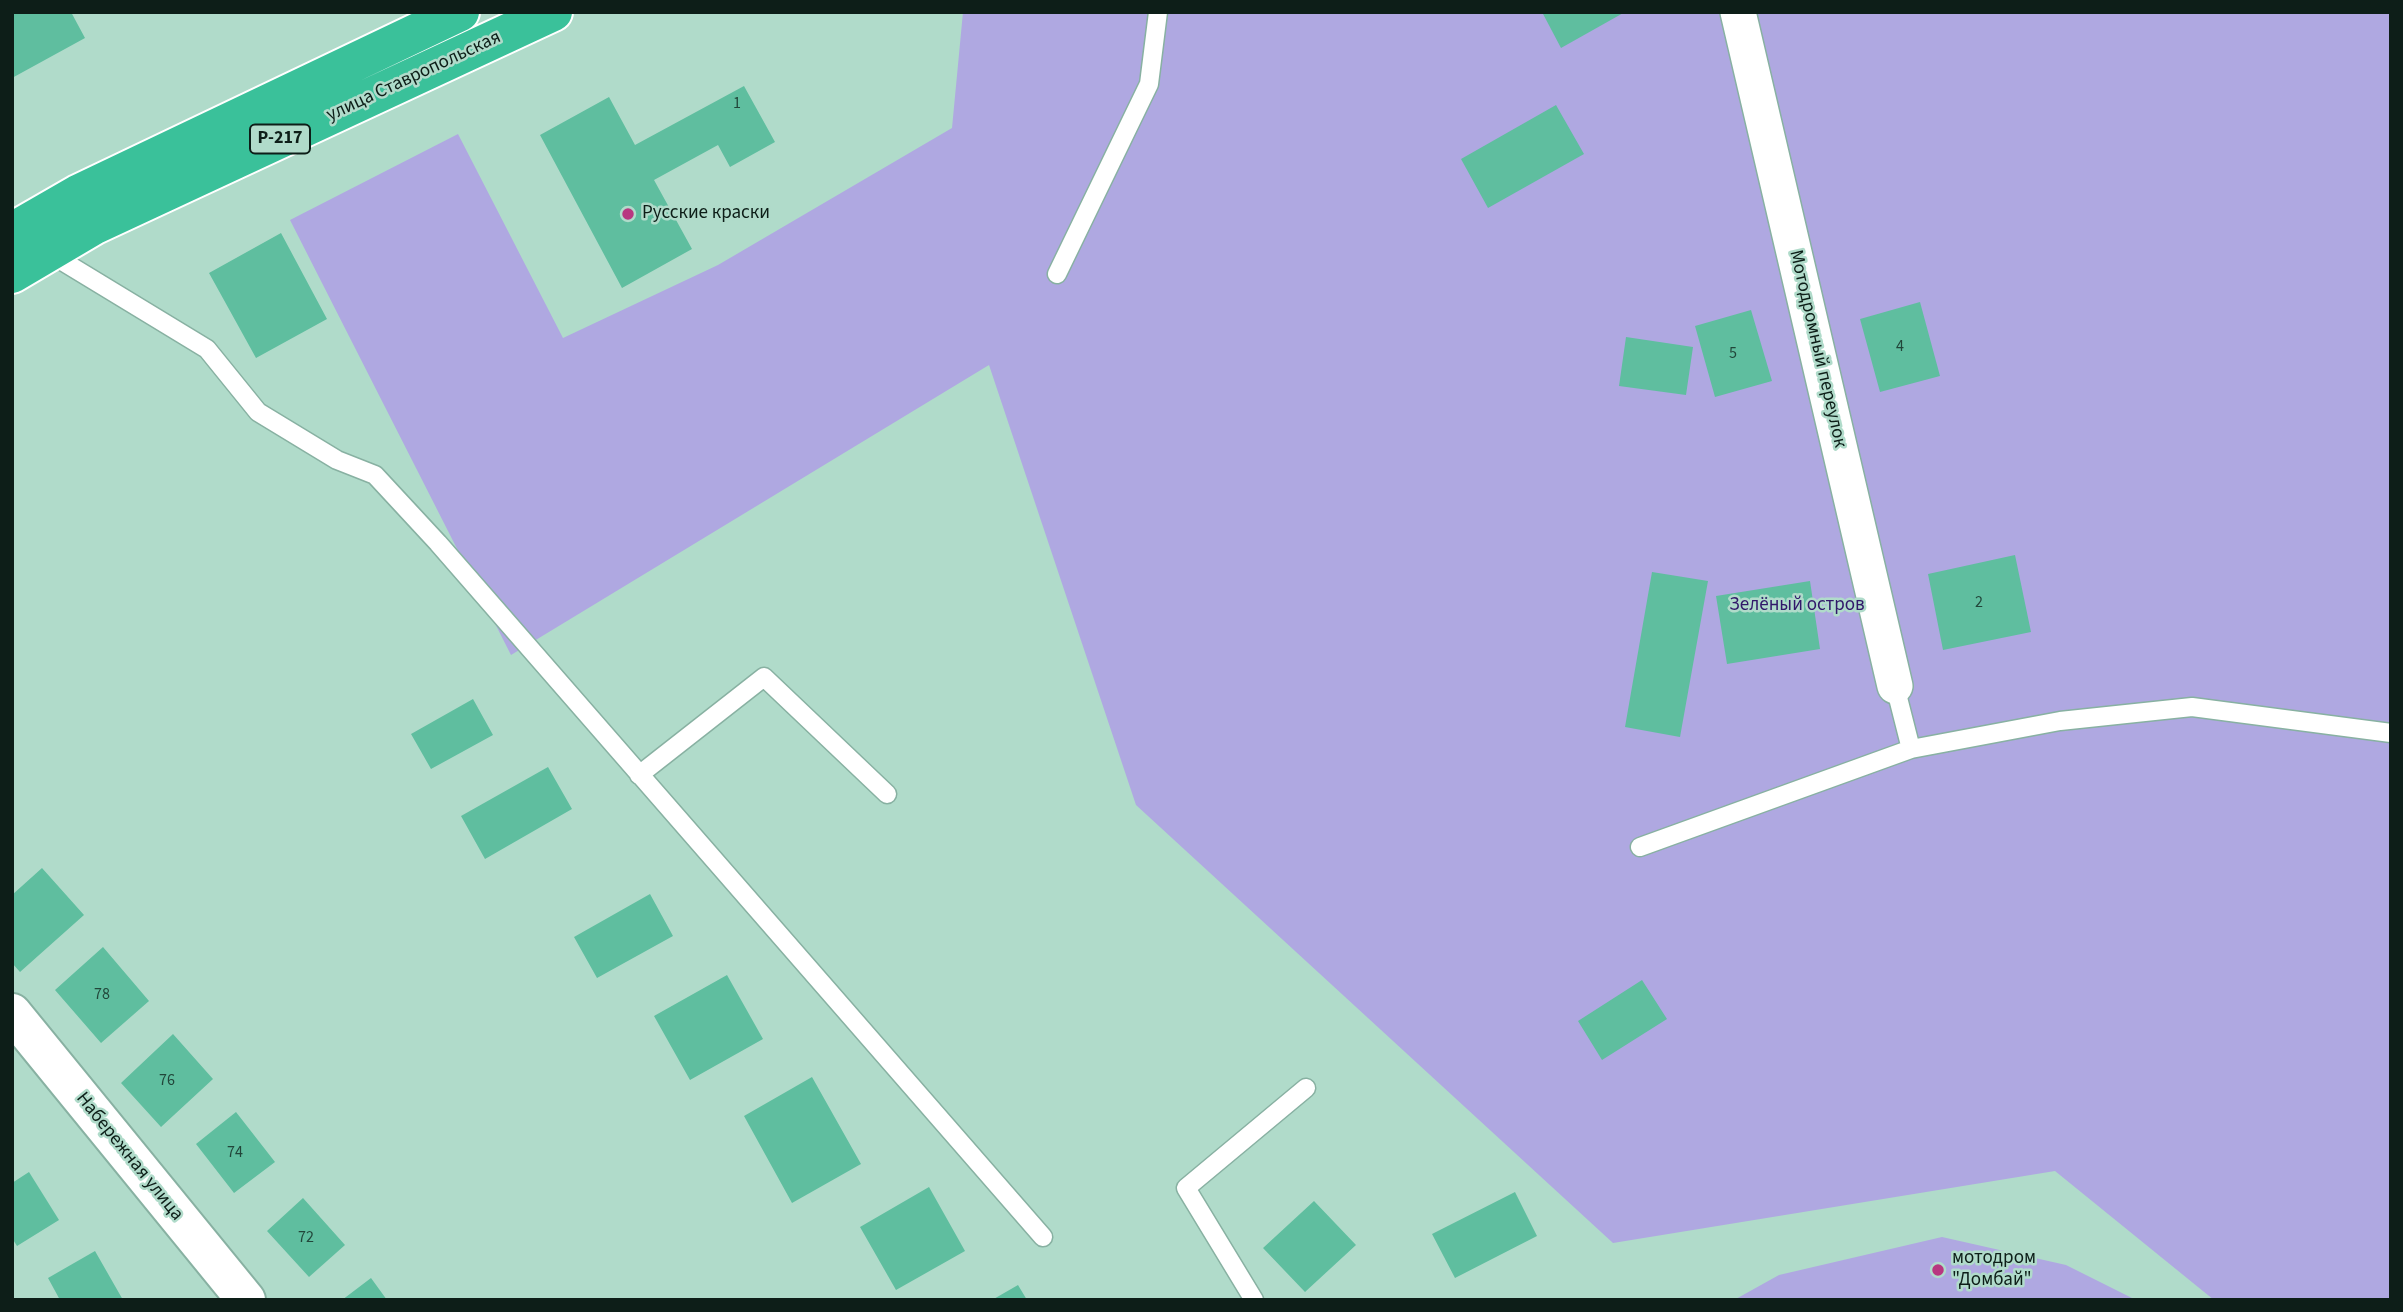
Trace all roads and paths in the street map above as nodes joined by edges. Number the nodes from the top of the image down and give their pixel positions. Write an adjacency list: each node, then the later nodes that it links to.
1 (460, 12): 5 (highway, улица Ставропольская / Р-217)
2 (553, 12): 6 (highway, улица Ставропольская / Р-217)
3 (1158, 12): 8 (lane)
4 (1738, 12): 9 (street, Мотодромный переулок)
5 (12, 232)
6 (49, 253): 7 (highway, улица Ставропольская / Р-217); 12 (lane)
7 (12, 274)
8 (1057, 274)
9 (1895, 686): 11 (lane)
10 (2391, 733): 11 (lane)
11 (1911, 749): 14 (lane)
12 (639, 775): 13 (lane); 17 (lane)
13 (887, 794)
14 (1640, 848)
15 (12, 1013): 18 (street, Набережная улица)
16 (1306, 1088): 19 (lane)
17 (1043, 1237)
18 (246, 1300)
19 (1254, 1300)

